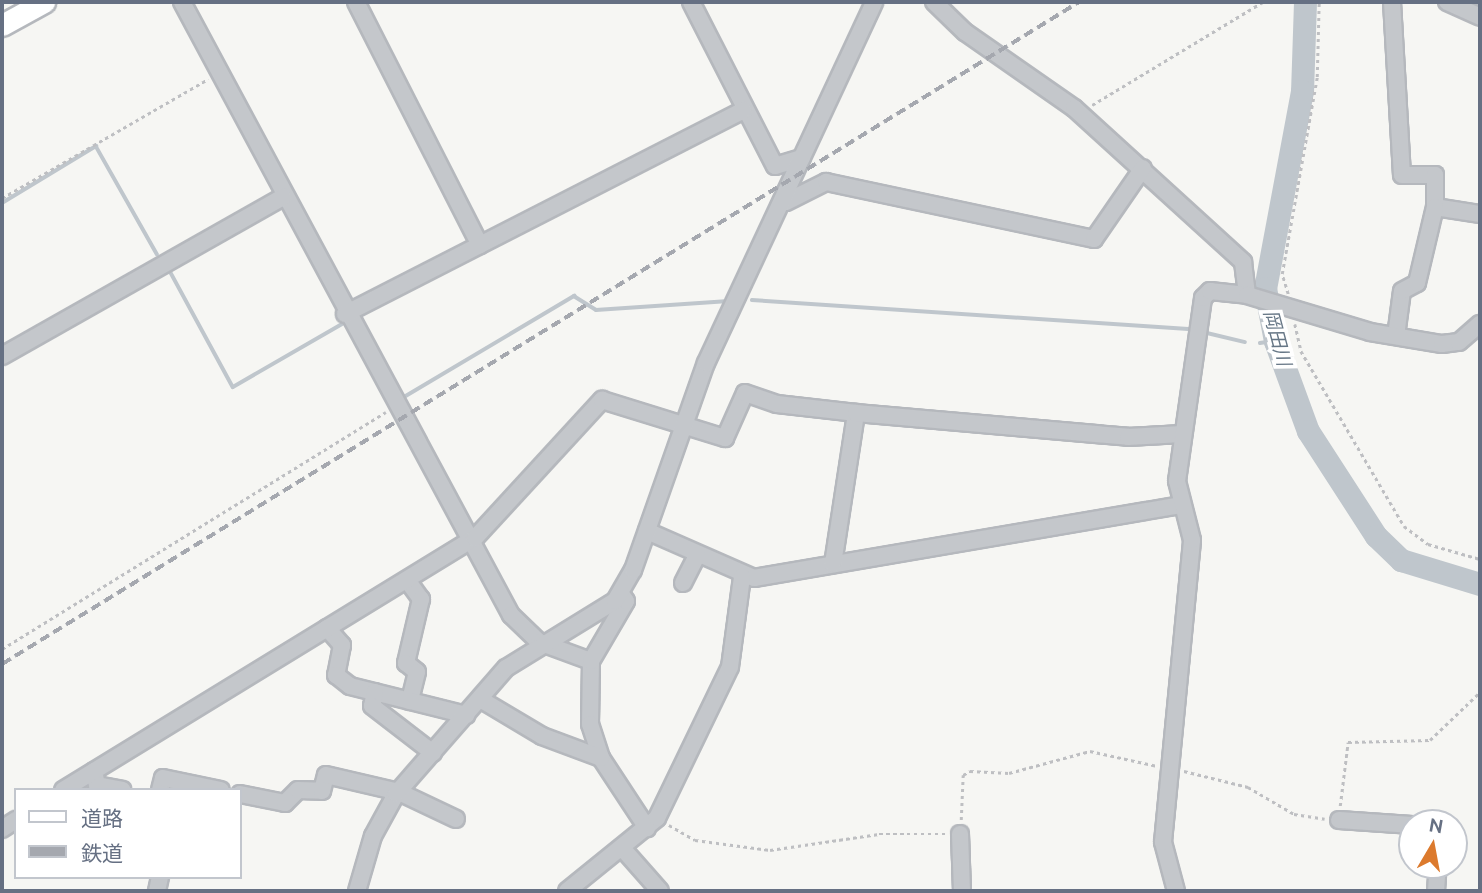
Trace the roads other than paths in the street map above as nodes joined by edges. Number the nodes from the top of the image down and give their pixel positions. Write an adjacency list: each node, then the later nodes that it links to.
1 (44, 2): 10 (main road)
2 (182, 2): 14 (street)
3 (356, 2): 18 (street)
4 (691, 2): 11 (street)
5 (874, 2): 12 (street)
6 (934, 2): 13 (street)
7 (1392, 2): 16 (street)
8 (1447, 2): 9 (street)
9 (1480, 17)
10 (2, 26)
11 (744, 110): 12 (street); 18 (street)
12 (802, 158): 15 (street)
13 (1143, 168): 15 (street); 19 (street)
14 (282, 197): 20 (street); 23 (street)
15 (786, 202): 25 (street)
16 (1435, 207): 17 (street); 22 (street)
17 (1480, 214)
18 (480, 245): 20 (street)
19 (1247, 295): 22 (street); 26 (street)
20 (345, 314): 29 (street)
21 (1480, 324): 22 (street)
22 (1396, 336)
23 (2, 356)
24 (856, 412): 25 (street); 26 (street); 31 (street)
25 (682, 422): 28 (street); 29 (street)
26 (1182, 434): 27 (street)
27 (1182, 505): 31 (street); 62 (street)
28 (648, 531): 30 (street); 35 (street)
29 (469, 542): 33 (street); 37 (street)
30 (697, 555): 32 (street); 34 (street)
31 (833, 564): 32 (street)
32 (742, 577): 54 (street)
33 (407, 580): 36 (street); 41 (street)
34 (683, 583)
35 (620, 592): 37 (street); 38 (street)
36 (327, 628): 39 (street); 45 (street)
37 (539, 642): 38 (street); 40 (street)
38 (591, 661): 44 (street)
39 (375, 692): 41 (street); 43 (street)
40 (481, 699): 42 (street); 44 (street)
41 (410, 701): 42 (street)
42 (466, 715): 43 (street)
43 (433, 753): 50 (street)
44 (601, 758): 54 (street)
45 (94, 771): 46 (street); 47 (street)
46 (67, 788)
47 (113, 788)
48 (160, 788): 49 (street)
49 (211, 788)
50 (399, 792): 51 (street); 52 (street); 58 (street)
51 (242, 794)
52 (456, 819)
53 (1339, 820): 55 (street)
54 (652, 823): 57 (street)
55 (1398, 824)
56 (961, 834): 61 (street)
57 (623, 849): 59 (street); 60 (street)
58 (357, 891)
59 (567, 891)
60 (660, 891)
61 (962, 891)
62 (1176, 891)

